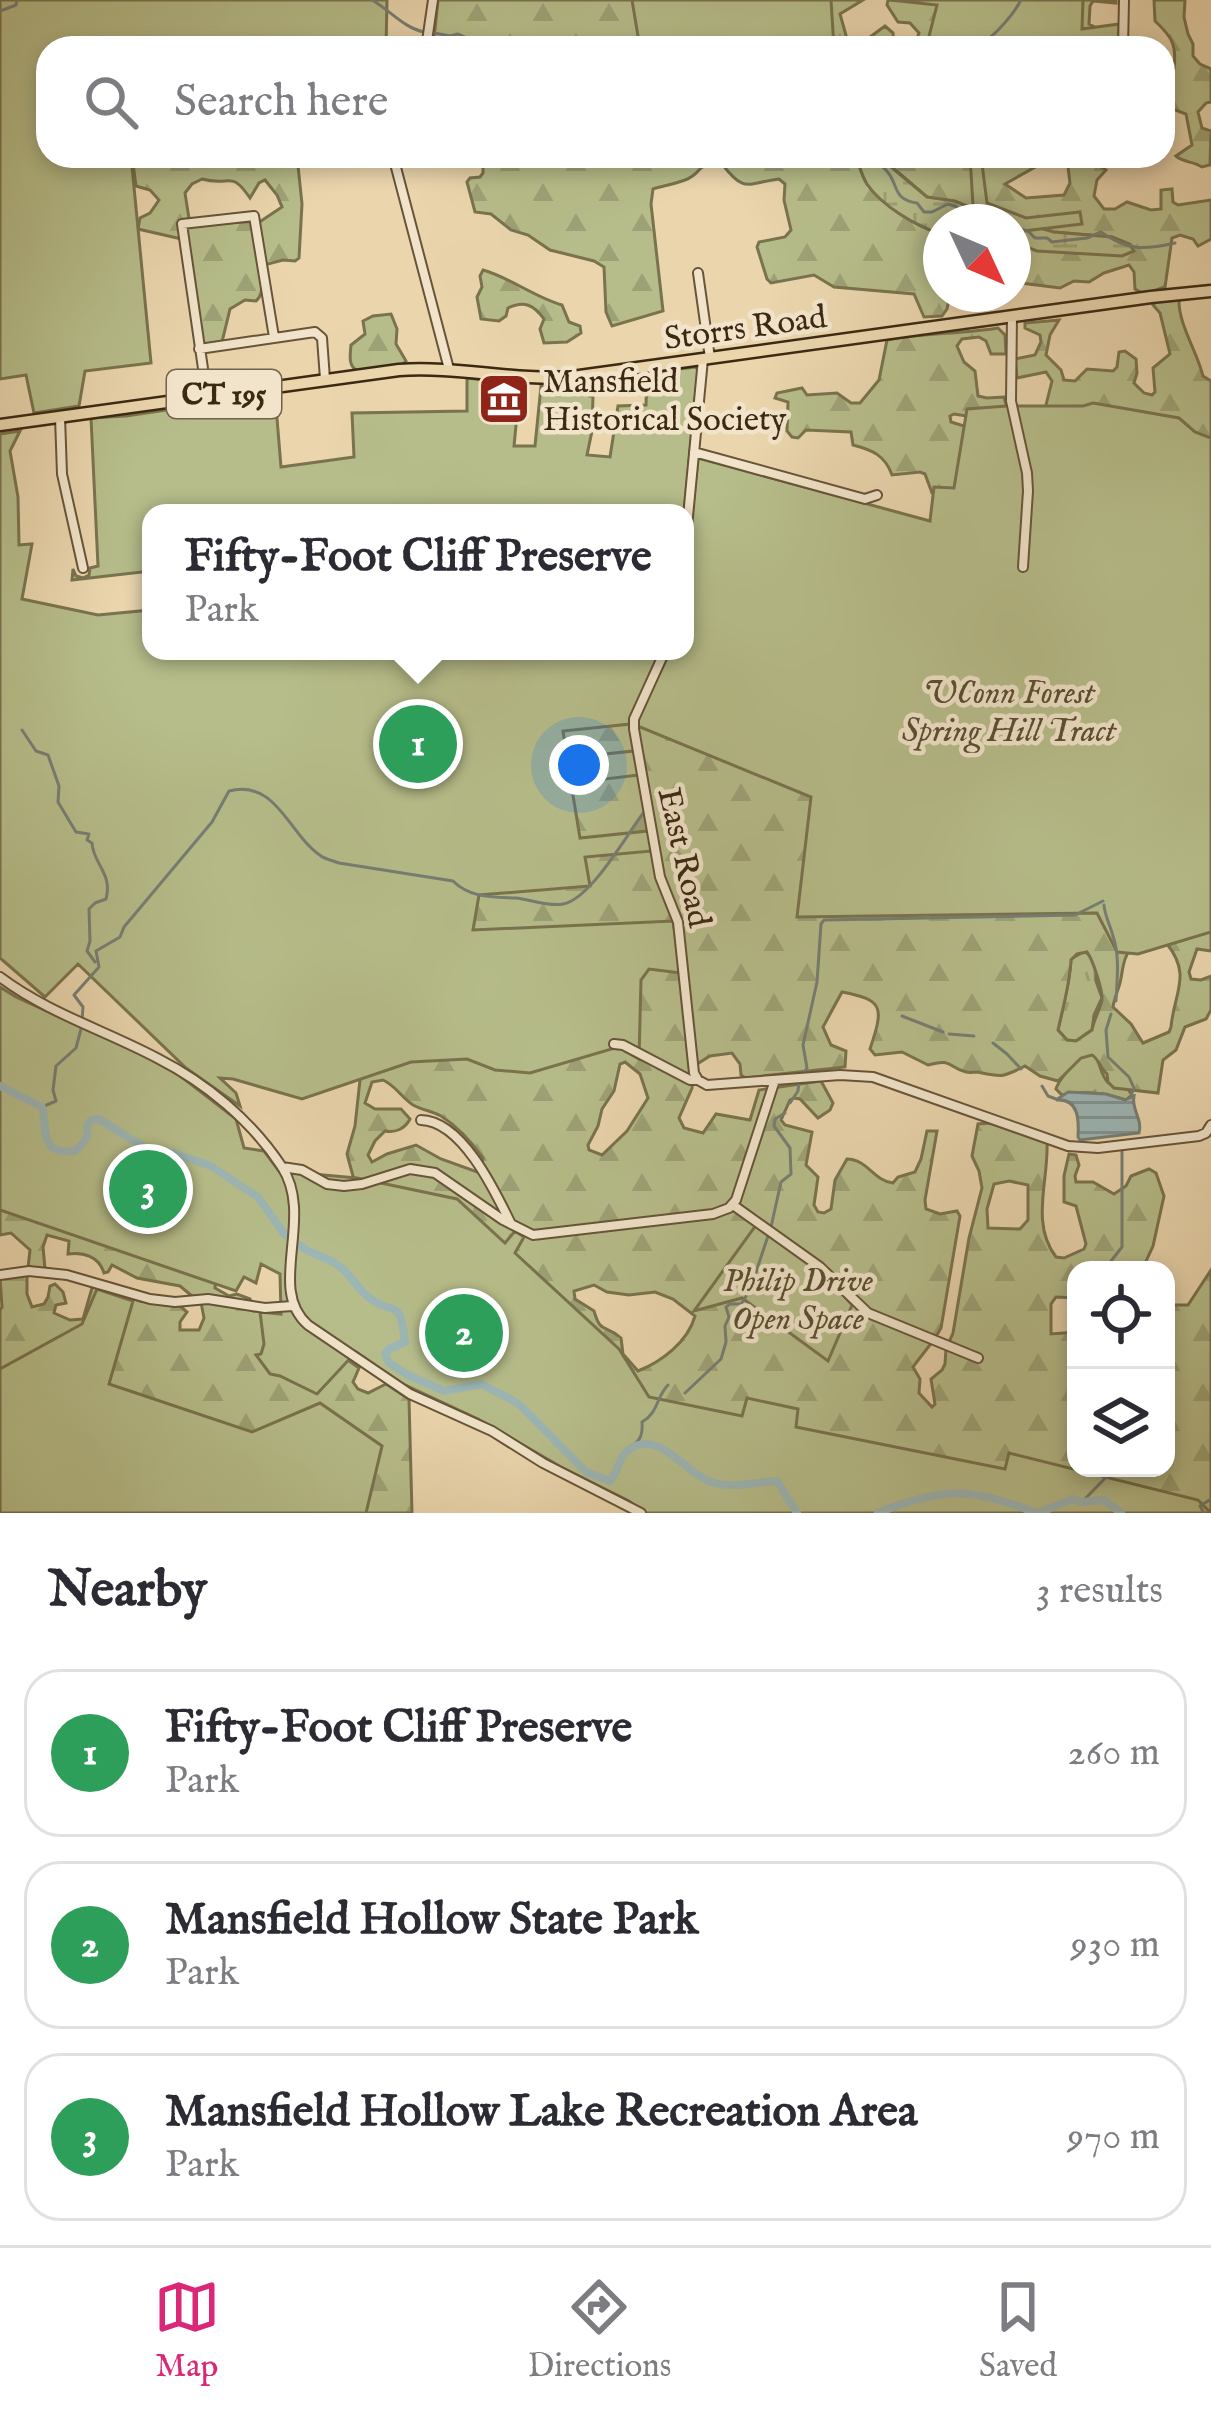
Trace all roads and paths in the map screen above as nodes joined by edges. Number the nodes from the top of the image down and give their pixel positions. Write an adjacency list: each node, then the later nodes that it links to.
1 (433, 0): 3 (street)
2 (1124, 0): 4 (street)
3 (428, 36)
4 (1124, 36)
5 (395, 168): 12 (street)
6 (698, 273): 11 (street)
7 (1211, 292): 8 (main road, Storrs Road / CT 195)
8 (1012, 316): 11 (main road, Storrs Road / CT 195); 20 (street)
9 (274, 337): 10 (street); 10 (street); 13 (street)
10 (199, 349): 14 (street)
11 (707, 358): 12 (main road, Storrs Road / CT 195); 17 (street)
12 (449, 369): 13 (main road, Storrs Road / CT 195)
13 (325, 380): 14 (main road, Storrs Road / CT 195)
14 (207, 396): 15 (main road, Storrs Road / CT 195)
15 (60, 417): 16 (main road, Storrs Road / CT 195); 21 (street)
16 (0, 425)
17 (694, 452): 18 (street); 19 (street)
18 (877, 496)
19 (689, 504)
20 (1023, 567)
21 (83, 568)
22 (661, 660): 25 (street, East Road)
23 (0, 977): 30 (street)
24 (614, 1044): 25 (street)
25 (698, 1080): 26 (street)
26 (775, 1080): 29 (street); 31 (street)
27 (421, 1120): 32 (street)
28 (1211, 1125): 29 (street)
29 (1207, 1137)
30 (282, 1167): 32 (street); 34 (street)
31 (733, 1205): 32 (street); 35 (street)
32 (512, 1225)
33 (0, 1275): 34 (street)
34 (292, 1306): 36 (street)
35 (978, 1358)
36 (641, 1513)

